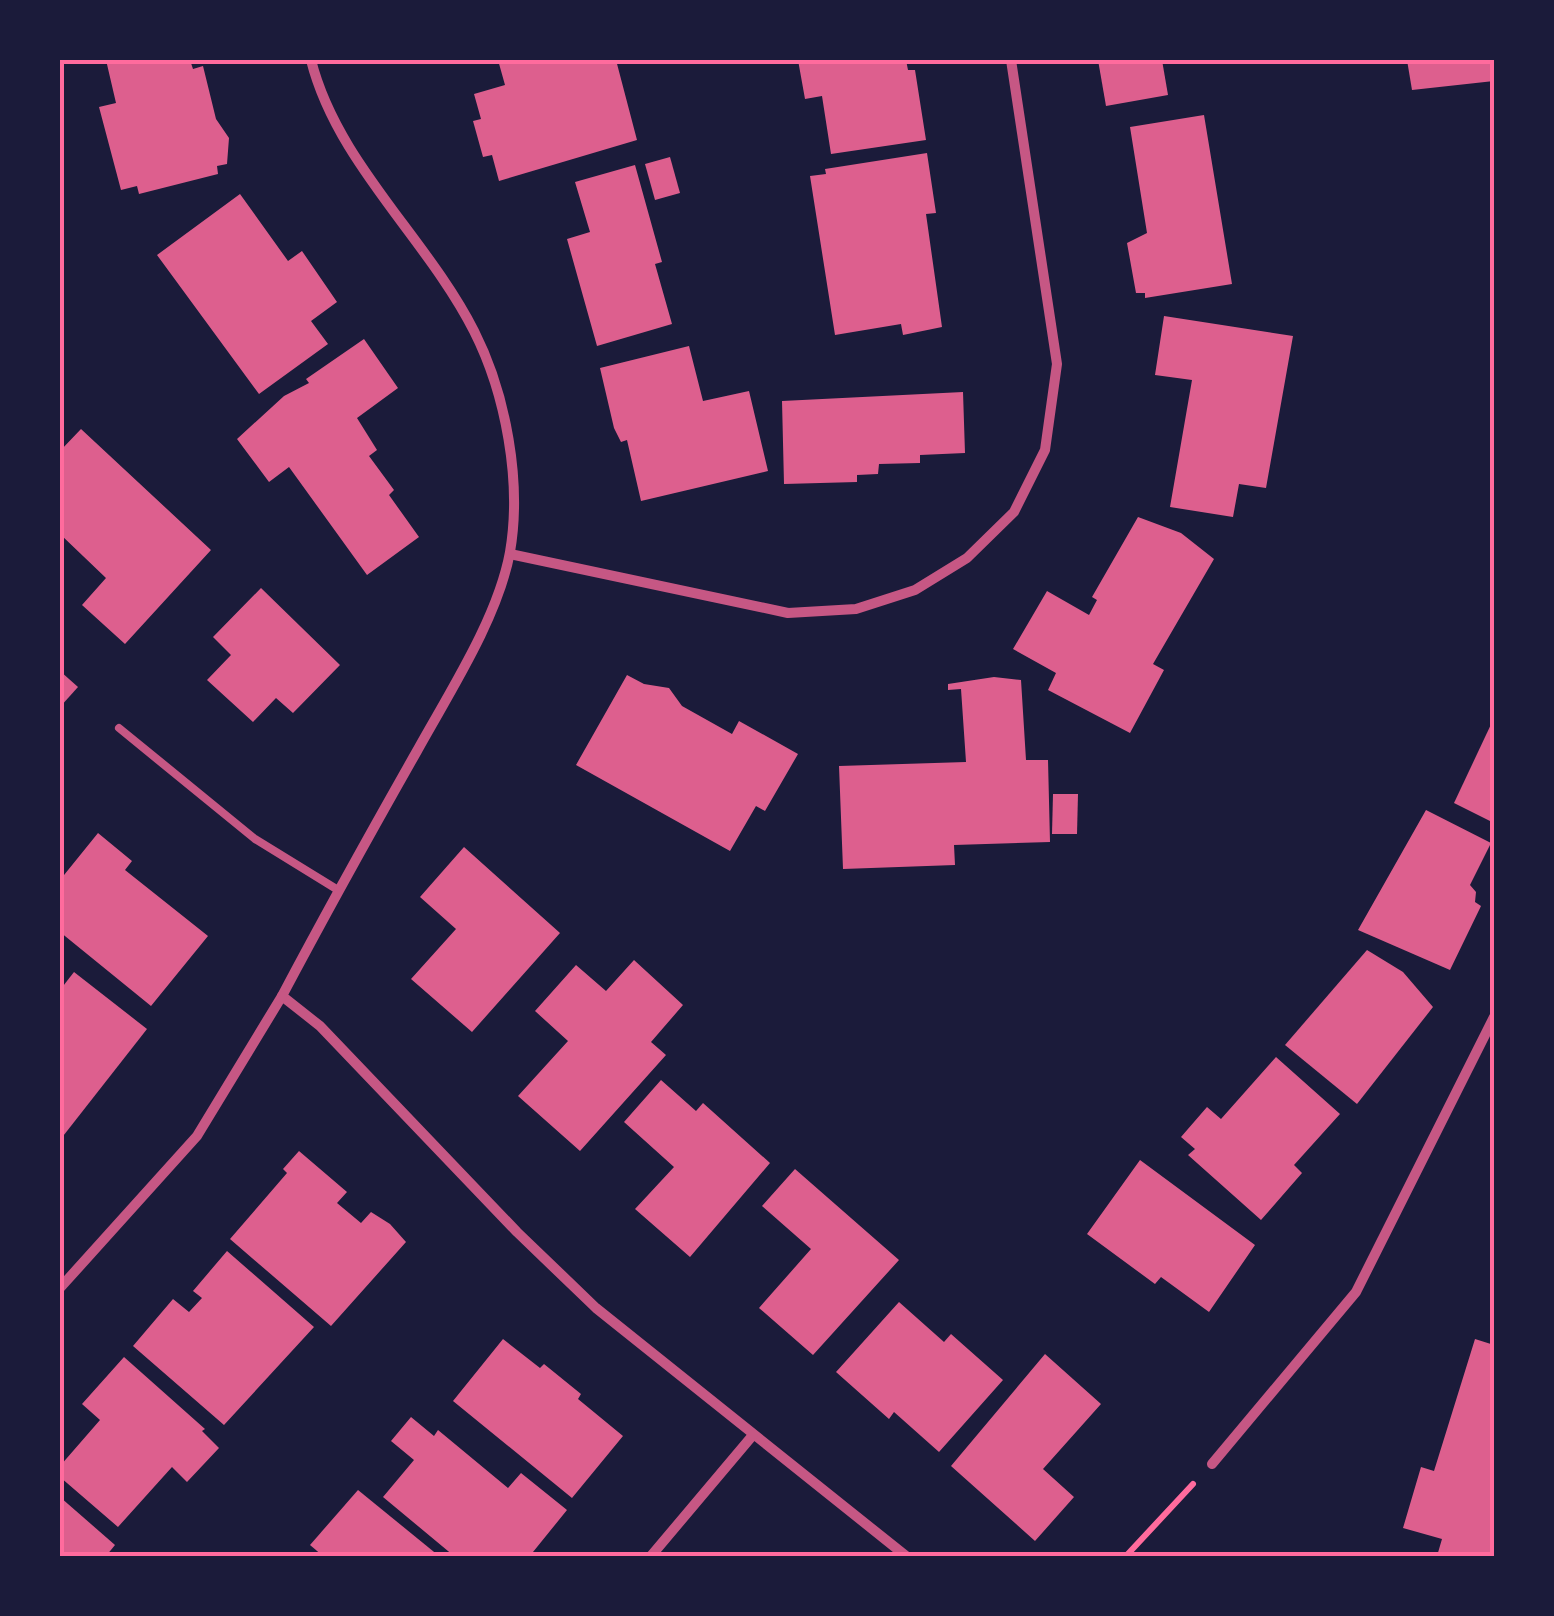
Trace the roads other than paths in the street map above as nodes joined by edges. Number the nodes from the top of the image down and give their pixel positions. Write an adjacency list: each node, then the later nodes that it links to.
1 (311, 60): 3 (street)
2 (1011, 60): 3 (street)
3 (510, 554): 5 (street)
4 (119, 728): 5 (lane)
5 (338, 890): 6 (street)
6 (282, 996): 8 (street); 9 (street)
7 (1494, 1017): 10 (street)
8 (60, 1288)
9 (753, 1435): 11 (street); 12 (street)
10 (1212, 1464)
11 (651, 1556)
12 (906, 1556)

